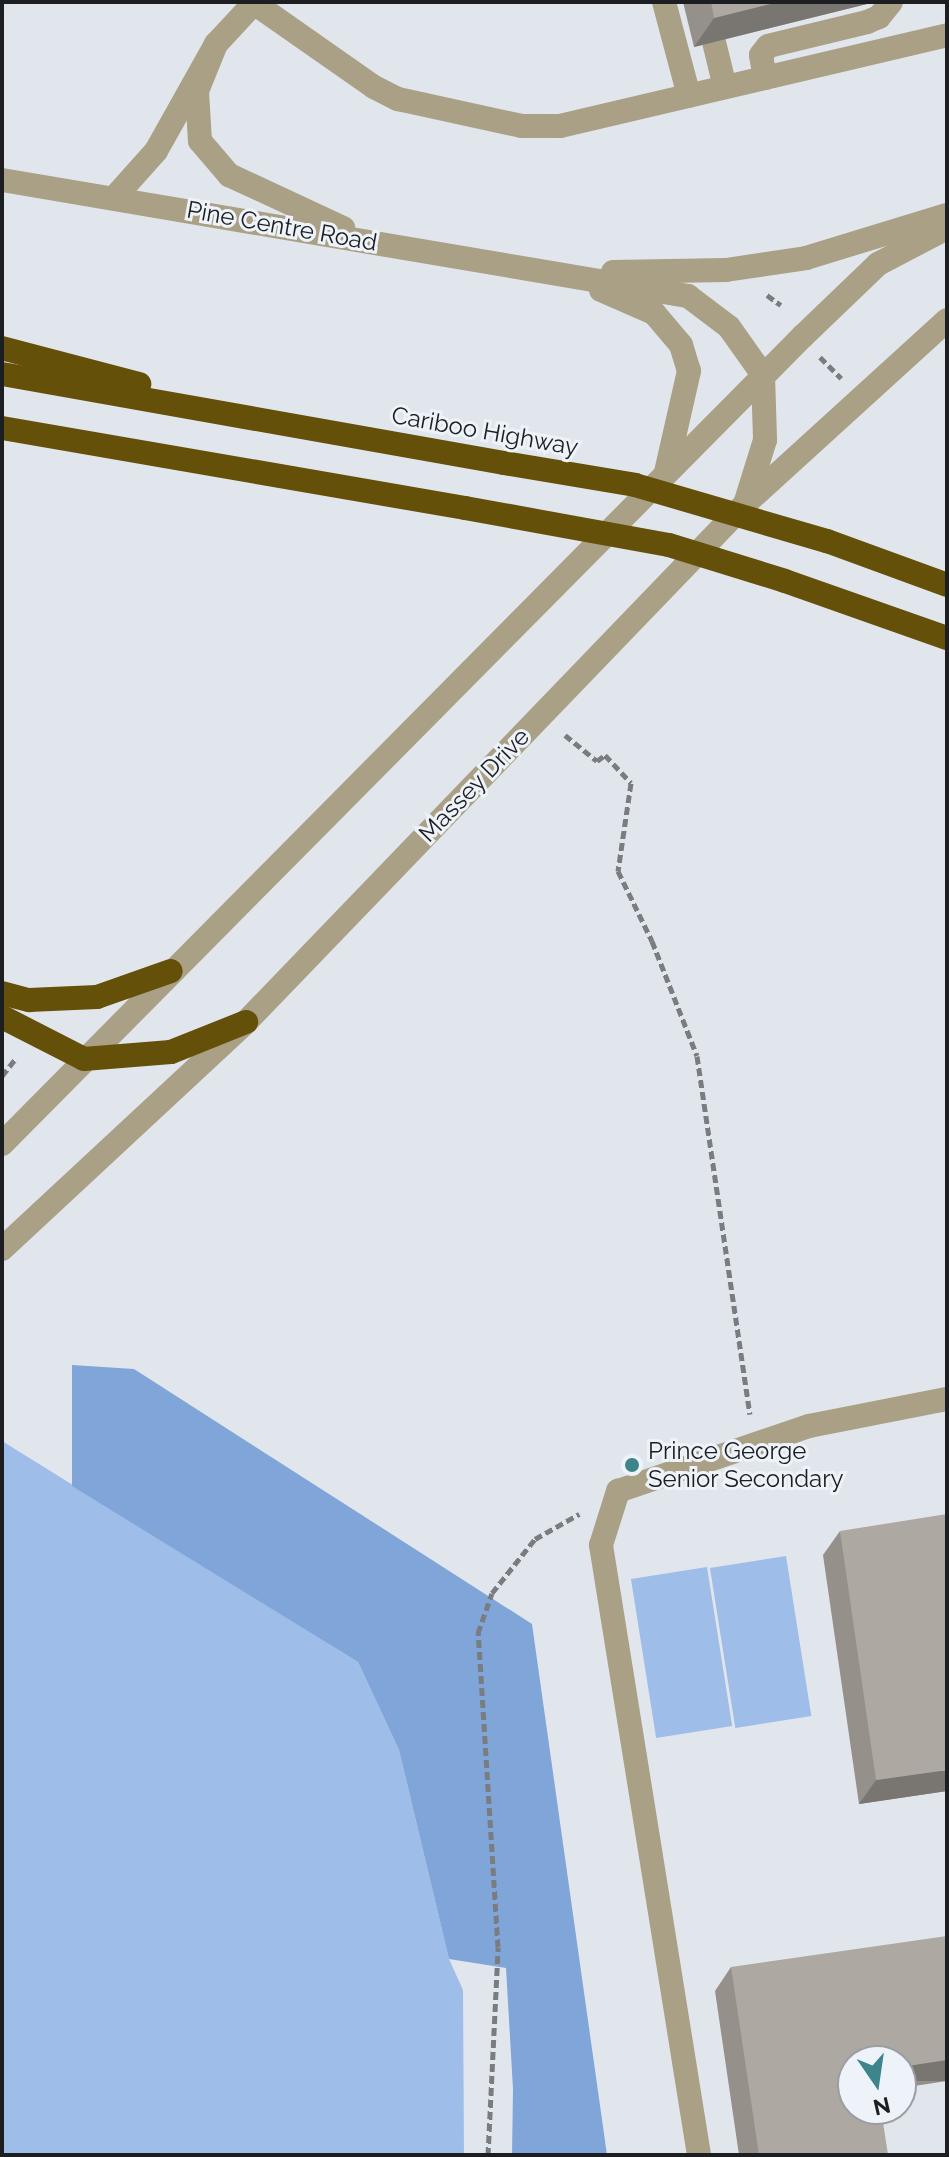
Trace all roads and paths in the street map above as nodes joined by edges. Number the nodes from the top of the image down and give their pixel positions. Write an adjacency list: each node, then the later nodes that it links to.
1 (254, 2): 6 (street); 9 (street)
2 (664, 2): 9 (street)
3 (891, 2): 7 (street)
4 (947, 35): 7 (street)
5 (714, 42): 8 (street)
6 (216, 44): 11 (street); 14 (street)
7 (765, 78): 8 (street)
8 (725, 87): 9 (street)
9 (689, 96)
10 (2, 180): 11 (street, Pine Centre Road)
11 (114, 198): 14 (street, Pine Centre Road)
12 (947, 215): 15 (street)
13 (947, 228): 22 (street)
14 (358, 239): 15 (street, Pine Centre Road)
15 (562, 272): 22 (street); 26 (street)
16 (767, 295): 17 (path)
17 (781, 305)
18 (947, 320): 27 (street, Massey Drive)
19 (2, 348): 25 (highway)
20 (813, 349): 23 (path)
21 (2, 374): 25 (highway, Cariboo Highway)
22 (763, 375): 26 (street); 27 (street)
23 (848, 384)
24 (2, 428): 29 (highway, bridge)
25 (308, 428): 28 (highway, Cariboo Highway, bridge)
26 (665, 476): 31 (street)
27 (746, 503): 34 (street, Massey Drive)
28 (947, 585)
29 (947, 638)
30 (564, 734): 41 (path)
31 (171, 971): 32 (highway); 36 (street)
32 (2, 993)
33 (2, 1017): 36 (highway)
34 (246, 1022): 36 (highway); 39 (street, Massey Drive)
35 (25, 1046): 37 (path)
36 (84, 1059): 38 (street)
37 (2, 1076)
38 (2, 1144)
39 (2, 1249)
40 (947, 1399): 41 (street)
41 (754, 1445): 42 (street)
42 (699, 2155)

